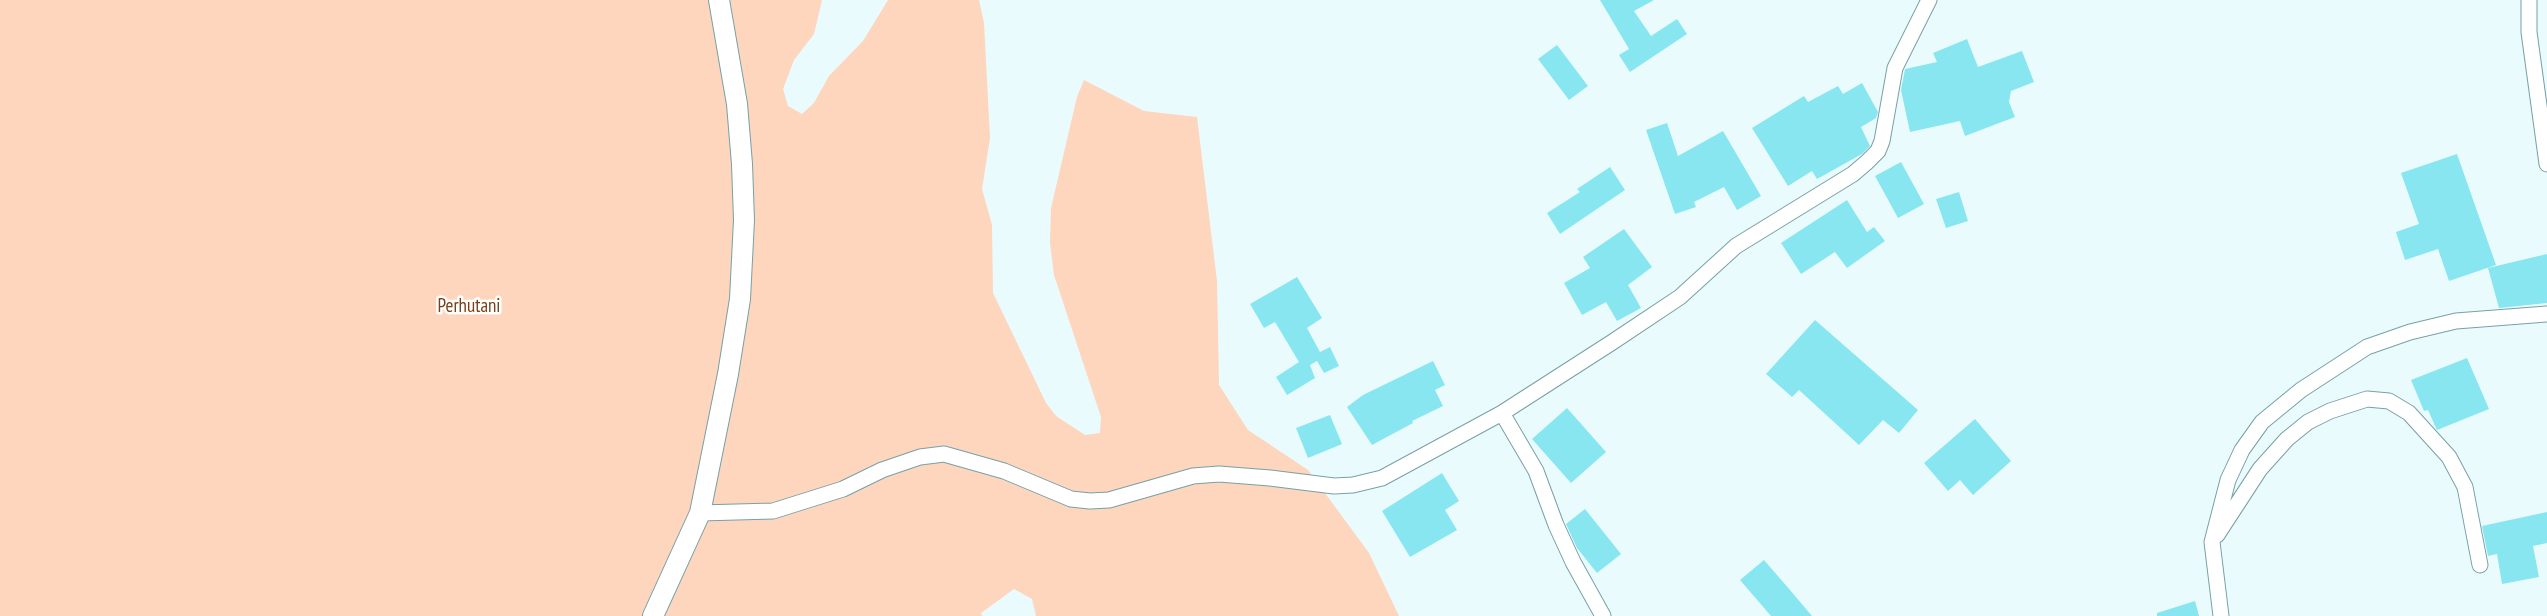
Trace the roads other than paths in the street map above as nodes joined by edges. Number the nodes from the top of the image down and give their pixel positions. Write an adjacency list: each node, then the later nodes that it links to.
1 (720, 0): 7 (street)
2 (1929, 0): 6 (street)
3 (2529, 0): 4 (street)
4 (2547, 164)
5 (2547, 314): 8 (street)
6 (1502, 413): 7 (street); 11 (street)
7 (700, 513): 10 (street)
8 (2212, 542): 9 (street); 12 (street)
9 (2480, 565)
10 (653, 616)
11 (1604, 616)
12 (2221, 616)

